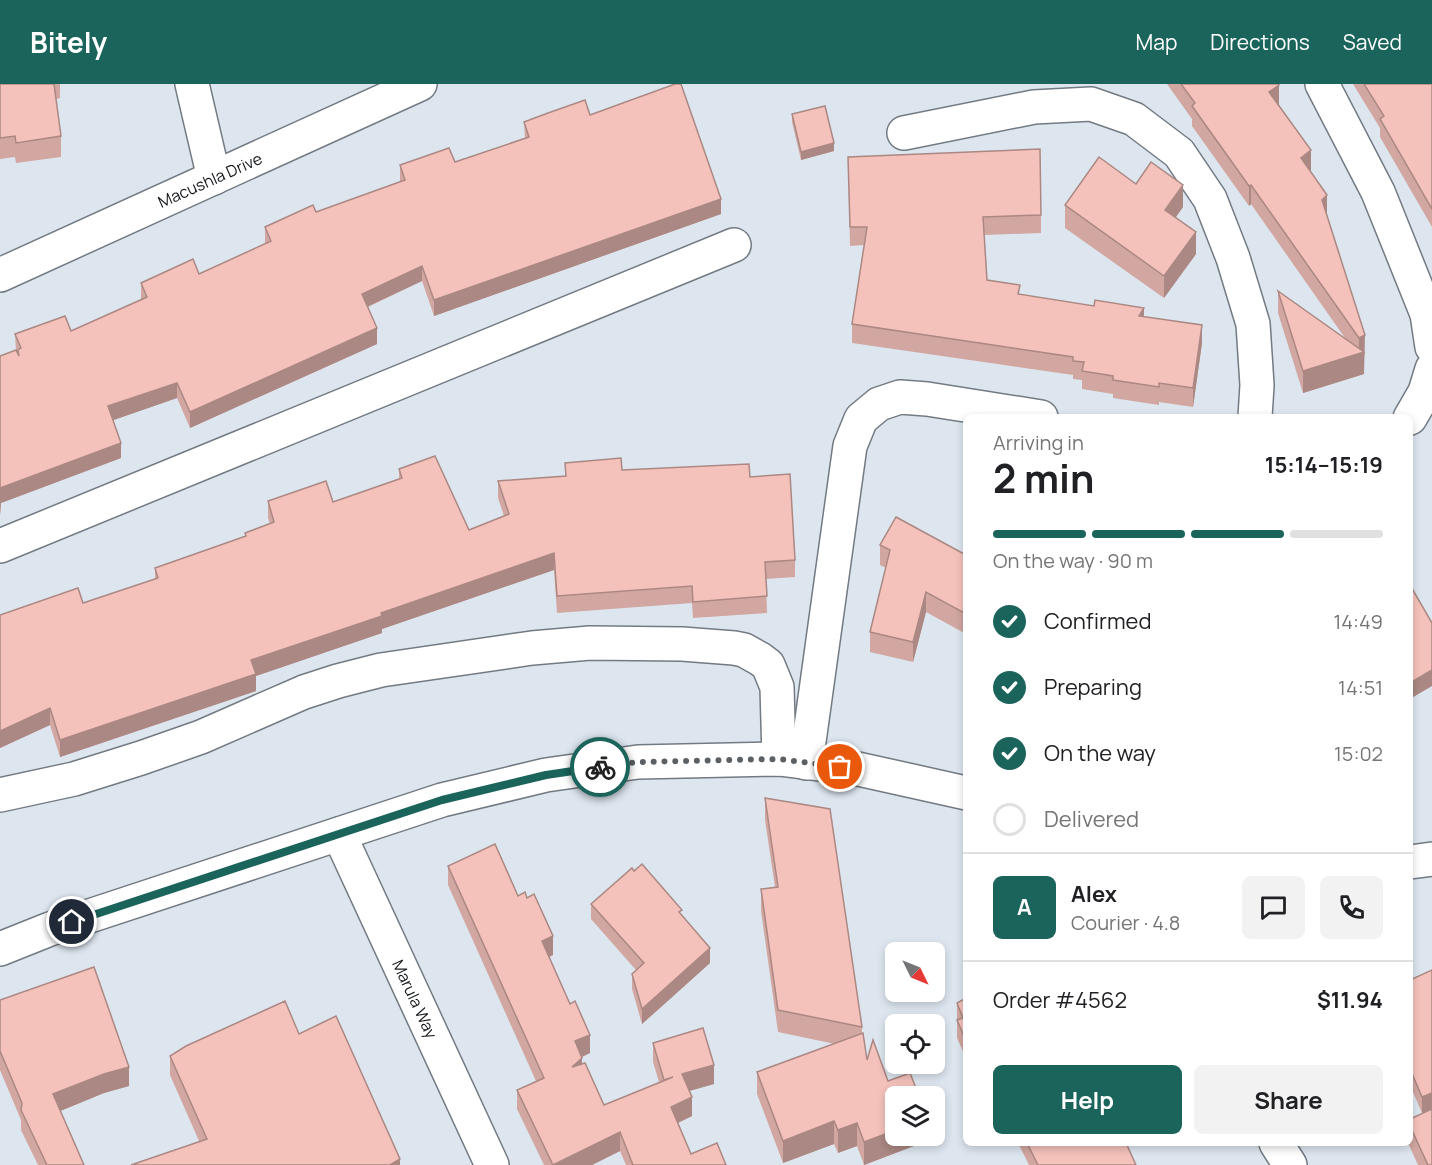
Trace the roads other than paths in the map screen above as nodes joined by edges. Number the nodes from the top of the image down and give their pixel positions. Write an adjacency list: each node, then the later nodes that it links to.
1 (192, 84): 5 (street)
2 (420, 84): 5 (street, Macushla Drive)
3 (1322, 84): 8 (street)
4 (904, 132): 11 (street)
5 (214, 178): 7 (street, Macushla Drive)
6 (734, 245): 13 (street)
7 (0, 275)
8 (1432, 347)
9 (1432, 369): 12 (street)
10 (1022, 414): 14 (street)
11 (1255, 414)
12 (1412, 414)
13 (0, 546)
14 (792, 761): 15 (street); 16 (street); 17 (street)
15 (963, 792)
16 (0, 795)
17 (339, 834): 20 (street); 22 (street, Marula Way)
18 (1432, 859): 19 (street)
19 (1413, 862)
20 (0, 949)
21 (1278, 1146): 23 (street)
22 (492, 1165)
23 (1290, 1165)

